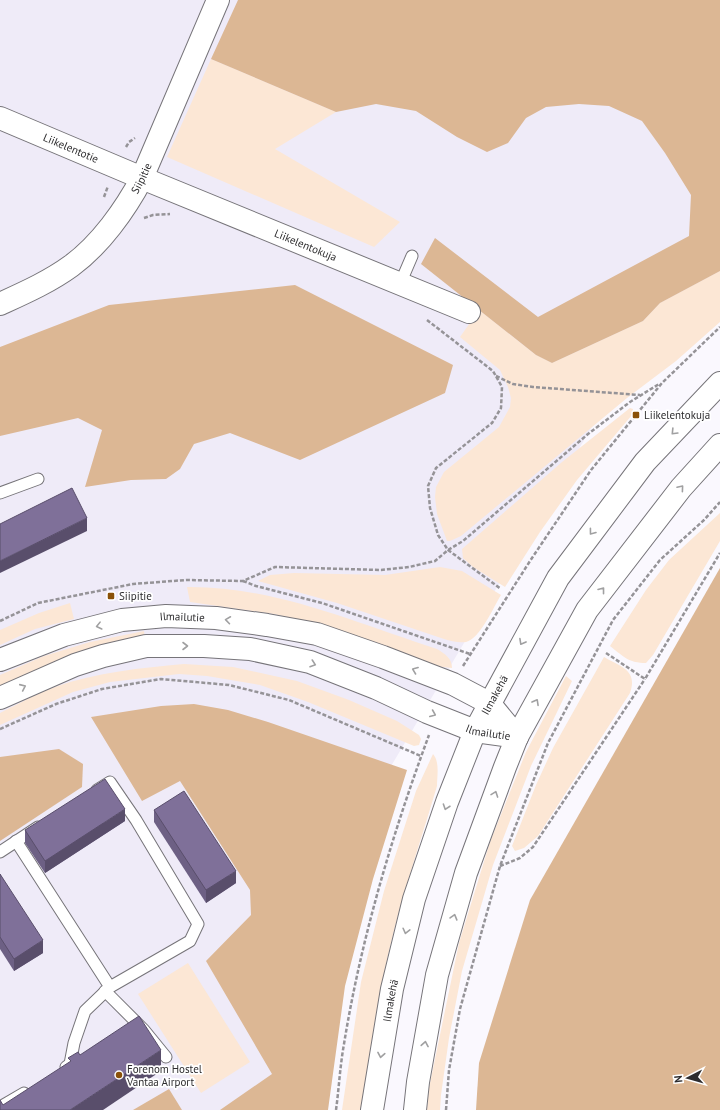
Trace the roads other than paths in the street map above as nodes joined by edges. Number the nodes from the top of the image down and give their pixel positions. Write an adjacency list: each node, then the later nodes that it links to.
1 (218, 0): 3 (main road, Siipitie)
2 (0, 118): 3 (main road, Liikelentotie)
3 (142, 178): 5 (main road, Liikelentokuja); 6 (main road, Siipitie)
4 (412, 256): 5 (lane)
5 (400, 284): 7 (main road, Liikelentokuja)
6 (0, 304)
7 (469, 312)
8 (720, 383): 14 (main road, Ilmakehä, one-way to 14)
9 (720, 445): 16 (main road, one-way to 9)
10 (38, 478): 11 (lane)
11 (0, 493)
12 (0, 660): 14 (main road, Ilmailutie, one-way to 12)
13 (0, 698): 15 (main road, Ilmailutie, one-way to 15)
14 (489, 704): 15 (main road, Ilmakehä); 16 (main road, Ilmailutie)
15 (475, 731): 16 (main road, Ilmailutie); 26 (main road, Ilmakehä, one-way to 26)
16 (518, 736): 27 (main road, one-way to 16)
17 (90, 795): 21 (lane)
18 (49, 820): 19 (lane)
19 (16, 841): 20 (lane); 21 (lane)
20 (0, 852)
21 (108, 989): 22 (lane); 23 (lane)
22 (166, 1057)
23 (57, 1072)
24 (32, 1088): 25 (lane)
25 (0, 1107)
26 (372, 1110)
27 (415, 1110)

